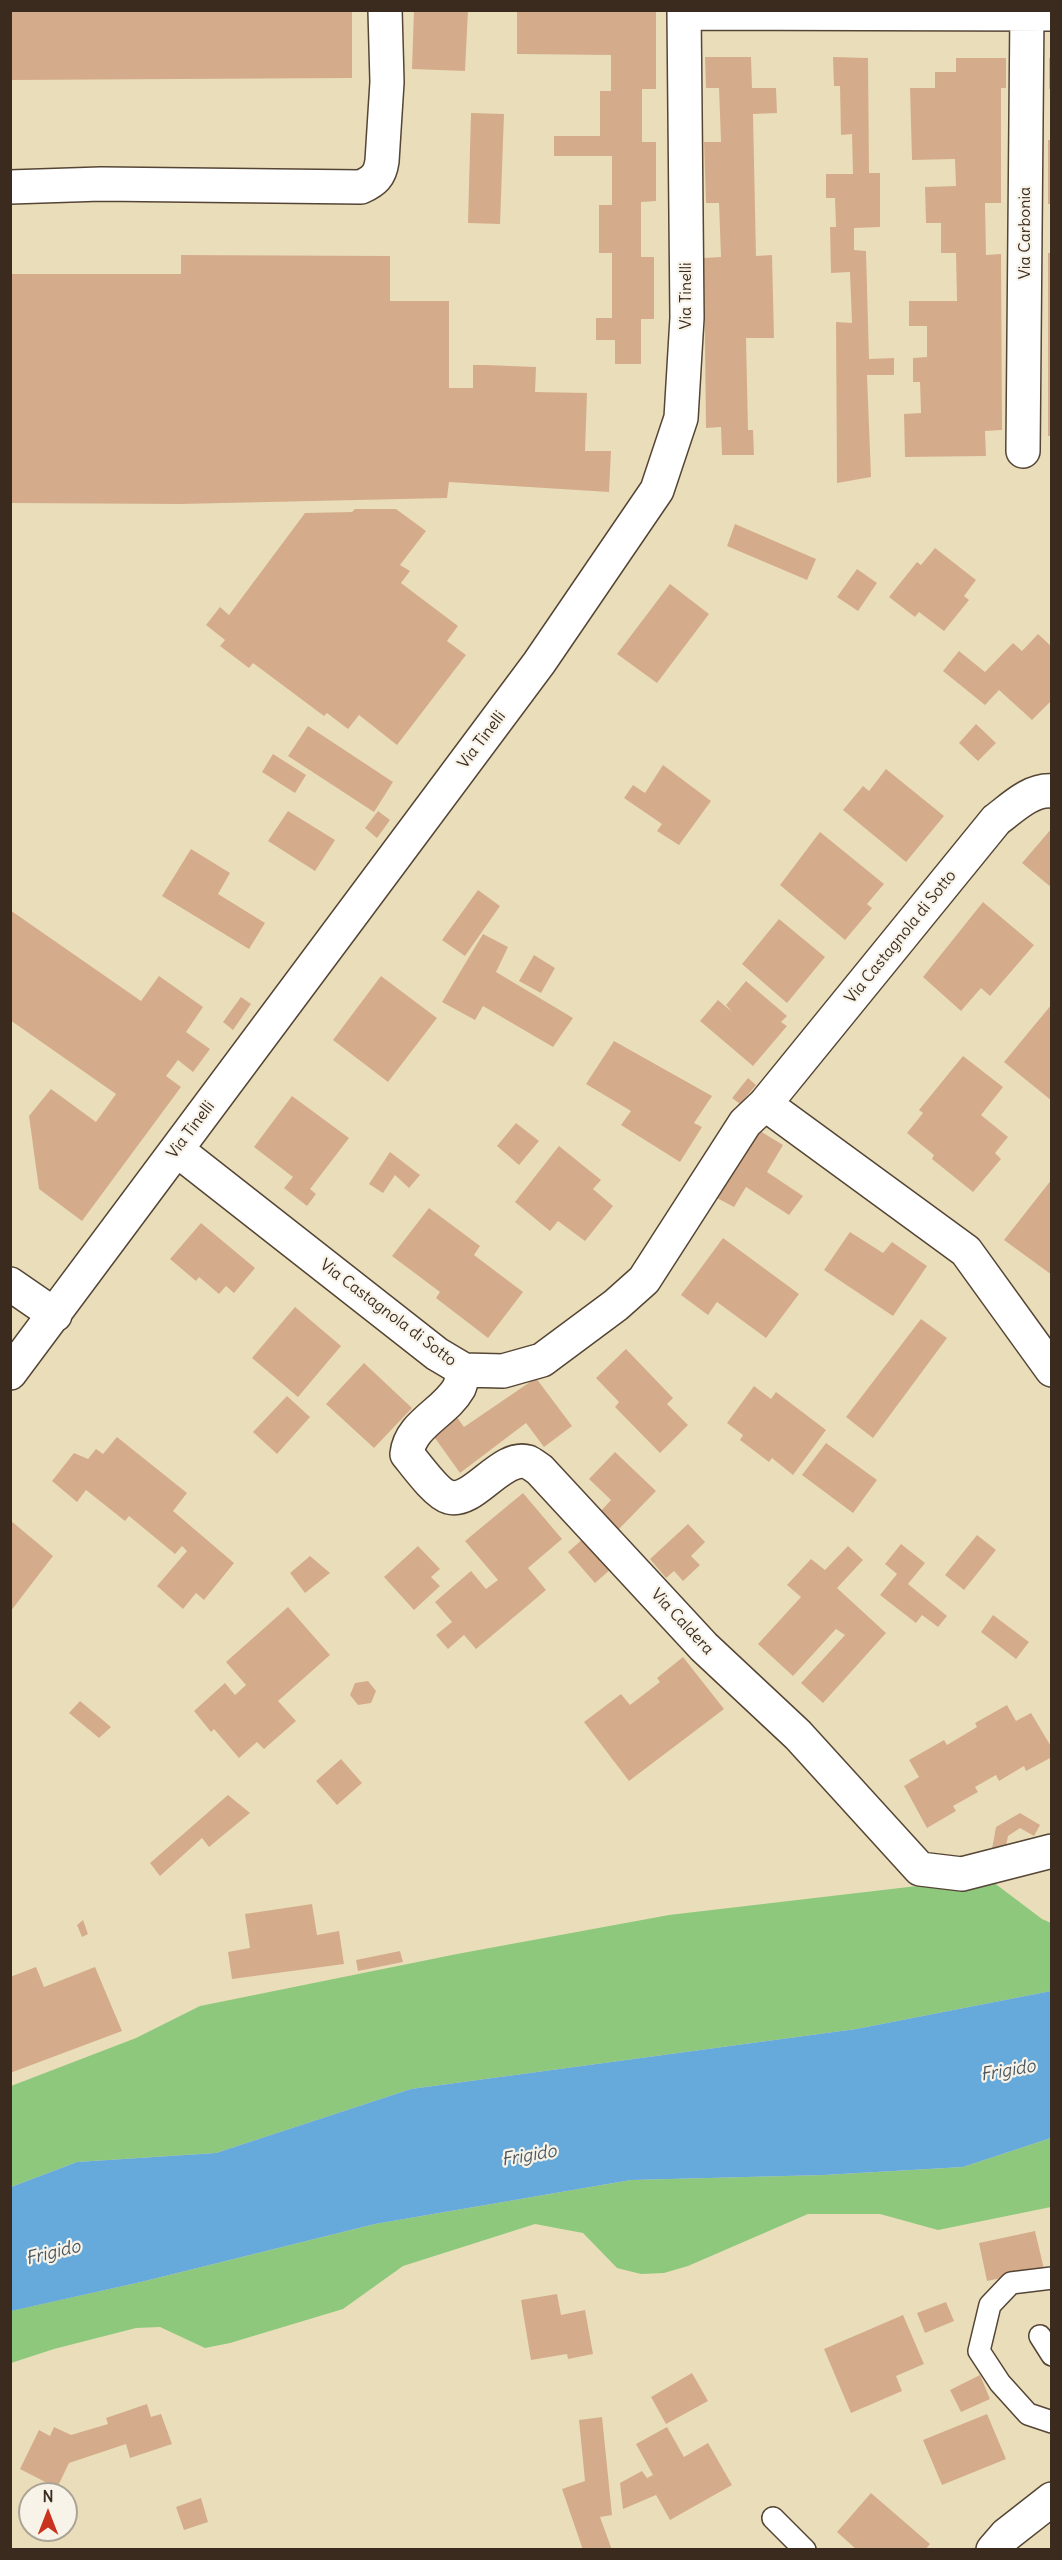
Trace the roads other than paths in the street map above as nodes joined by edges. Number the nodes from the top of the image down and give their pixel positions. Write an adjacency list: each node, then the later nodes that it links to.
1 (385, 10): 4 (street)
2 (684, 12): 3 (street, Via Carbonia); 8 (street, Via Tinelli)
3 (1035, 13): 5 (street, Via Carbonia)
4 (10, 187)
5 (1023, 451)
6 (1052, 791): 7 (street, Via Castagnola di Sotto)
7 (765, 1104): 11 (street, Via Castagnola di Sotto); 12 (street)
8 (177, 1150): 10 (street, Via Tinelli); 11 (street, Via Castagnola di Sotto)
9 (10, 1284): 10 (street)
10 (55, 1315): 13 (street, Via Tinelli)
11 (464, 1370): 14 (street, Via Caldera)
12 (1052, 1371)
13 (10, 1373)
14 (1052, 1851)
15 (1052, 2278): 18 (lane)
16 (1040, 2336): 17 (lane)
17 (1052, 2355)
18 (1052, 2422)
19 (1052, 2499): 22 (street)
20 (773, 2518): 21 (lane)
21 (805, 2550)
22 (993, 2550)

